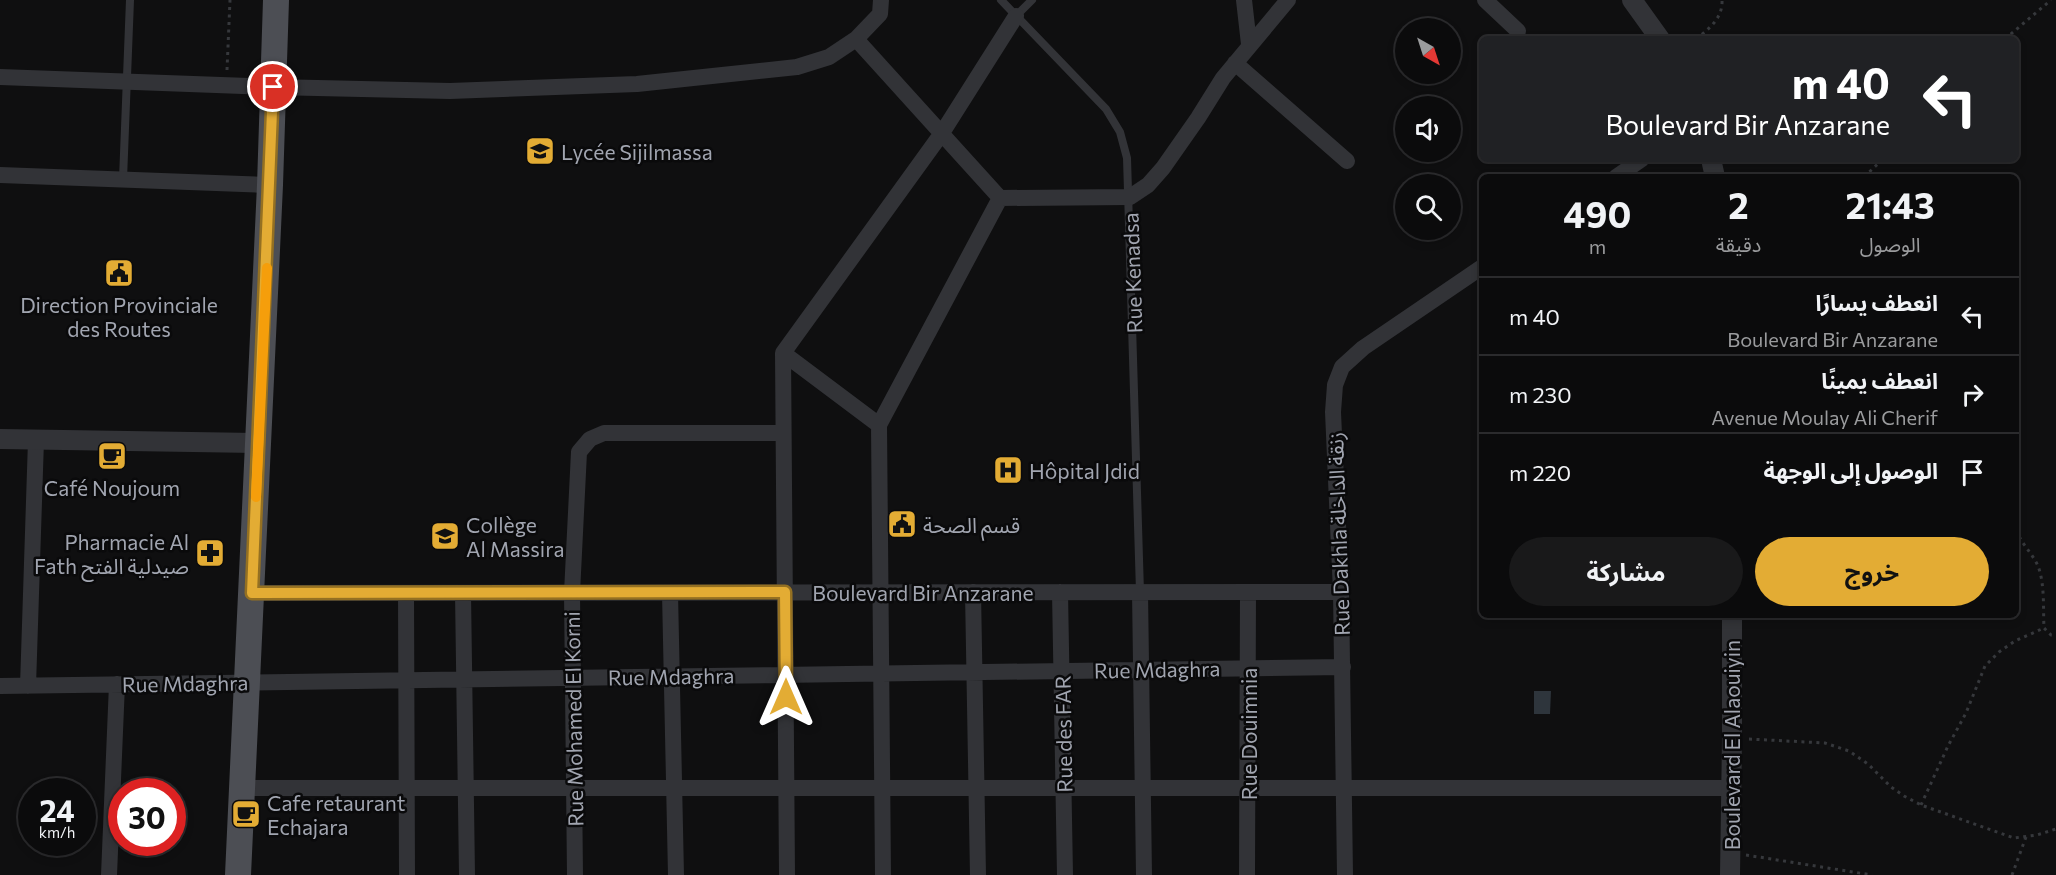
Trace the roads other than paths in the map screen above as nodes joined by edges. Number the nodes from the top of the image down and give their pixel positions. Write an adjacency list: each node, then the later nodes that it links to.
1 (130, 0): 18 (lane)
2 (276, 0): 19 (main road)
3 (893, 0): 10 (street)
4 (1001, 0): 11 (lane, Rue Kenadsa)
5 (1032, 0): 11 (lane)
6 (1244, 0): 15 (street)
7 (1288, 0): 15 (street)
8 (1485, 0): 12 (street)
9 (1632, 0): 13 (street)
10 (880, 7): 14 (street)
11 (1016, 16): 20 (street); 27 (lane, Rue Kenadsa)
12 (1518, 31)
13 (1658, 36)
14 (856, 39): 19 (street); 20 (street)
15 (1250, 44): 16 (street)
16 (1235, 63): 21 (street); 27 (street)
17 (0, 77): 18 (street)
18 (128, 82): 19 (street); 25 (lane)
19 (273, 87): 26 (main road)
20 (942, 133): 28 (street); 30 (street)
21 (1347, 161)
22 (1638, 162): 23 (street)
23 (1620, 174)
24 (0, 175): 25 (street)
25 (123, 179): 26 (street)
26 (270, 185): 35 (main road)
27 (1130, 197): 28 (street); 41 (lane, Rue Kenadsa)
28 (1000, 198): 31 (street)
29 (1479, 269): 43 (street, Rue Dakhla زنقة الداخلة)
30 (783, 353): 31 (street); 32 (street)
31 (879, 425): 38 (street)
32 (783, 433): 37 (street); 47 (street, Rue Mohamed El Korni)
33 (0, 439): 34 (street)
34 (36, 440): 35 (street); 63 (street)
35 (259, 443): 44 (main road)
36 (670, 592): 37 (street, Boulevard Bir Anzarane); 47 (street, Boulevard Bir Anzarane); 56 (street)
37 (785, 592): 38 (street, Boulevard Bir Anzarane); 55 (street)
38 (879, 592): 39 (street, Boulevard Bir Anzarane); 54 (street)
39 (972, 592): 40 (street, Boulevard Bir Anzarane); 53 (street)
40 (1060, 592): 41 (street, Boulevard Bir Anzarane); 52 (street, Rue des FAR)
41 (1140, 592): 42 (street, Boulevard Bir Anzarane); 51 (street)
42 (1248, 592): 43 (street, Boulevard Bir Anzarane); 50 (street, Rue Douimnia)
43 (1341, 592): 49 (street, Rue Dakhla زنقة الداخلة)
44 (252, 593): 45 (street, Boulevard Bir Anzarane); 60 (main road)
45 (406, 593): 46 (street, Boulevard Bir Anzarane); 59 (street)
46 (463, 593): 47 (street, Boulevard Bir Anzarane); 58 (street)
47 (572, 593): 57 (street, Rue Mohamed El Korni)
48 (1732, 618): 76 (street, Boulevard El Alaouiyin)
49 (1343, 667): 50 (street, Rue Mdaghra); 75 (street, Rue Dakhla زنقة الداخلة)
50 (1248, 668): 51 (street, Rue Mdaghra); 74 (street, Rue Douimnia)
51 (1141, 670): 52 (street, Rue Mdaghra); 73 (street)
52 (1062, 671): 53 (street, Rue Mdaghra); 72 (street, Rue des FAR)
53 (974, 672): 54 (street, Rue Mdaghra); 71 (street)
54 (881, 673): 55 (street, Rue Mdaghra); 70 (street)
55 (785, 675): 56 (street, Rue Mdaghra); 69 (street)
56 (672, 676): 57 (street, Rue Mdaghra); 68 (street)
57 (573, 678): 58 (street, Rue Mdaghra); 67 (street, Rue Mohamed El Korni)
58 (464, 679): 59 (street, Rue Mdaghra); 66 (street)
59 (406, 680): 60 (street, Rue Mdaghra); 65 (street)
60 (246, 682): 61 (street, Rue Mdaghra); 64 (main road)
61 (117, 684): 63 (street, Rue Mdaghra); 77 (street)
62 (0, 686): 63 (street, Rue Mdaghra)
63 (28, 686)
64 (243, 788): 65 (street); 78 (main road)
65 (407, 788): 66 (street); 79 (street)
66 (466, 788): 67 (street); 80 (street)
67 (574, 788): 68 (street); 81 (street, Rue Mohamed El Korni)
68 (674, 788): 69 (street); 82 (street)
69 (786, 788): 70 (street); 83 (street)
70 (882, 788): 71 (street); 84 (street)
71 (976, 788): 72 (street); 85 (street)
72 (1064, 788): 73 (street); 86 (street, Rue des FAR)
73 (1143, 788): 74 (street); 87 (street)
74 (1248, 788): 75 (street); 88 (street, Rue Douimnia)
75 (1345, 788): 76 (street); 89 (street, Rue Dakhla زنقة الداخلة)
76 (1732, 788): 90 (street, Boulevard El Alaouiyin)
77 (109, 875)
78 (238, 875)
79 (407, 875)
80 (467, 875)
81 (574, 875)
82 (676, 875)
83 (787, 875)
84 (883, 875)
85 (978, 875)
86 (1065, 875)
87 (1144, 875)
88 (1247, 875)
89 (1345, 875)
90 (1730, 875)

